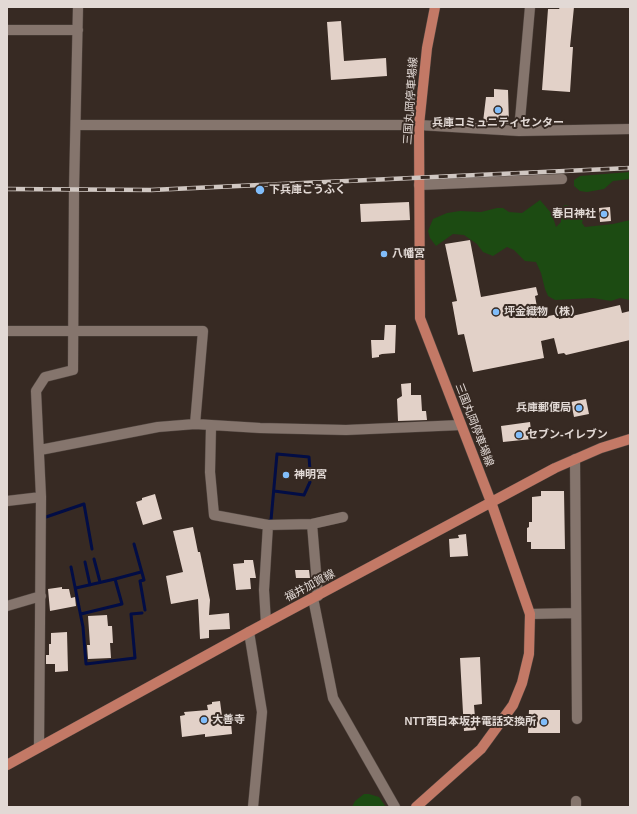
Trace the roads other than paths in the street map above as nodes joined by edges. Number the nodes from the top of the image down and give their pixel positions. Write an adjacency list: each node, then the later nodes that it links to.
1 (78, 7): 5 (street)
2 (434, 7): 7 (main road, 三国丸岡停車場線)
3 (530, 7): 9 (street)
4 (7, 30): 5 (street)
5 (78, 30): 6 (street)
6 (76, 125): 7 (street); 13 (street)
7 (419, 125): 9 (street); 11 (main road, 三国丸岡停車場線)
8 (630, 129): 9 (street)
9 (520, 131)
10 (562, 179): 11 (street)
11 (419, 185): 15 (main road, 三国丸岡停車場線)
12 (7, 331): 13 (street)
13 (73, 332): 14 (street); 18 (street)
14 (195, 424): 16 (street); 18 (street)
15 (461, 425): 16 (street); 22 (main road, 三国丸岡停車場線)
16 (212, 426): 24 (street)
17 (630, 439): 19 (main road, 福井加賀線)
18 (40, 450): 20 (street)
19 (575, 459): 22 (main road, 福井加賀線); 29 (street)
20 (41, 498): 21 (street); 26 (street)
21 (7, 501)
22 (491, 502): 27 (main road, 福井加賀線); 30 (main road, 三国丸岡停車場線)
23 (343, 517): 25 (street)
24 (268, 524): 25 (street); 31 (street)
25 (312, 524): 27 (street)
26 (41, 596): 28 (street); 34 (street)
27 (315, 597): 31 (main road, 福井加賀線); 37 (street)
28 (7, 606)
29 (576, 613): 30 (street); 33 (street)
30 (530, 614): 38 (main road, 三国丸岡停車場線)
31 (266, 623): 32 (main road, 福井加賀線)
32 (249, 632): 34 (main road, 福井加賀線); 36 (street)
33 (577, 719)
34 (39, 747): 35 (main road, 福井加賀線)
35 (7, 765)
36 (252, 807)
37 (395, 807)
38 (416, 807)

